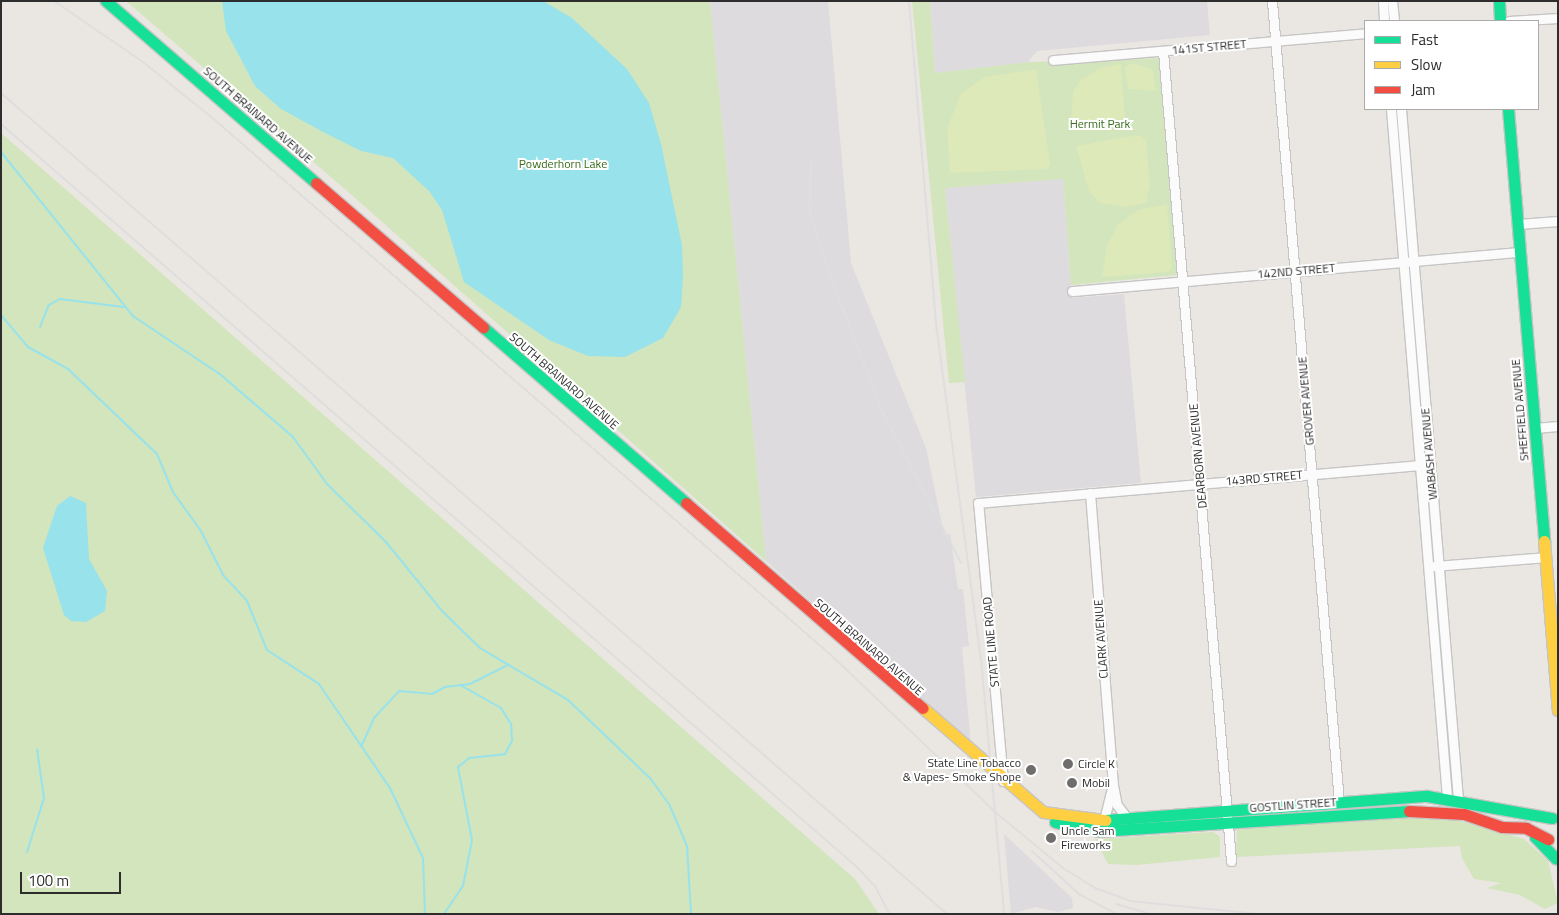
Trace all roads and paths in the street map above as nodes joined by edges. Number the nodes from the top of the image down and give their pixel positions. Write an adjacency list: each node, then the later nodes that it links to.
1 (106, 1): 39 (main road, SOUTH BRAINARD AVENUE)
2 (1272, 1): 12 (street, GROVER AVENUE)
3 (1383, 1): 7 (street)
4 (1392, 1): 8 (street)
5 (1499, 1): 9 (main road)
6 (1558, 18): 10 (street)
7 (1384, 20)
8 (1394, 20)
9 (1500, 20)
10 (1525, 20)
11 (1364, 34): 12 (street, 141ST STREET)
12 (1276, 41): 13 (street, 141ST STREET); 23 (street, GROVER AVENUE)
13 (1162, 51): 14 (street, 141ST STREET); 24 (street, DEARBORN AVENUE)
14 (1053, 60)
15 (1391, 110): 22 (street, WABASH AVENUE)
16 (1401, 110): 21 (street, WABASH AVENUE)
17 (1508, 110): 19 (main road, SHEFFIELD AVENUE)
18 (1558, 221): 19 (street)
19 (1518, 224): 20 (main road, SHEFFIELD AVENUE)
20 (1520, 252): 21 (street, 142ND STREET); 27 (main road, SHEFFIELD AVENUE)
21 (1414, 261): 22 (street, 142ND STREET); 28 (street, WABASH AVENUE)
22 (1404, 262): 23 (street, 142ND STREET); 29 (street, WABASH AVENUE)
23 (1295, 272): 24 (street, 142ND STREET); 30 (street, GROVER AVENUE)
24 (1184, 281): 25 (street, 142ND STREET); 31 (street, DEARBORN AVENUE)
25 (1072, 291)
26 (1558, 426): 27 (street)
27 (1535, 428): 34 (main road, SHEFFIELD AVENUE)
28 (1430, 464): 29 (street, 143RD STREET); 35 (street, WABASH AVENUE)
29 (1420, 465): 30 (street, 143RD STREET); 36 (street, WABASH AVENUE)
30 (1312, 474): 31 (street, 143RD STREET); 42 (street, GROVER AVENUE)
31 (1200, 484): 32 (street, 143RD STREET); 44 (street, DEARBORN AVENUE)
32 (1090, 493): 33 (street, 143RD STREET); 40 (street, CLARK AVENUE)
33 (978, 503): 39 (street, STATE LINE ROAD)
34 (1546, 557): 35 (street); 37 (main road, SHEFFIELD AVENUE)
35 (1439, 565): 36 (street); 41 (street, WABASH AVENUE)
36 (1429, 566): 41 (street, WABASH AVENUE)
37 (1554, 618): 38 (main road, SHEFFIELD AVENUE)
38 (1558, 710)
39 (1003, 781): 43 (main road, GOSTLIN STREET)
40 (1113, 785): 46 (street, CLARK AVENUE); 47 (street, CLARK AVENUE)
41 (1452, 798): 42 (main road, GOSTLIN STREET); 45 (main road, GOSTLIN STREET)
42 (1339, 802): 44 (main road, GOSTLIN STREET)
43 (1040, 810): 47 (main road, GOSTLIN STREET); 48 (main road, GOSTLIN STREET)
44 (1227, 810): 46 (main road, GOSTLIN STREET); 48 (street, DEARBORN AVENUE)
45 (1556, 813): 50 (main road)
46 (1127, 818): 47 (main road, GOSTLIN STREET)
47 (1104, 820)
48 (1228, 824): 49 (main road, GOSTLIN STREET); 51 (street, DEARBORN AVENUE)
49 (1502, 827): 50 (main road); 50 (main road, GOSTLIN STREET)
50 (1555, 851)
51 (1231, 861)

